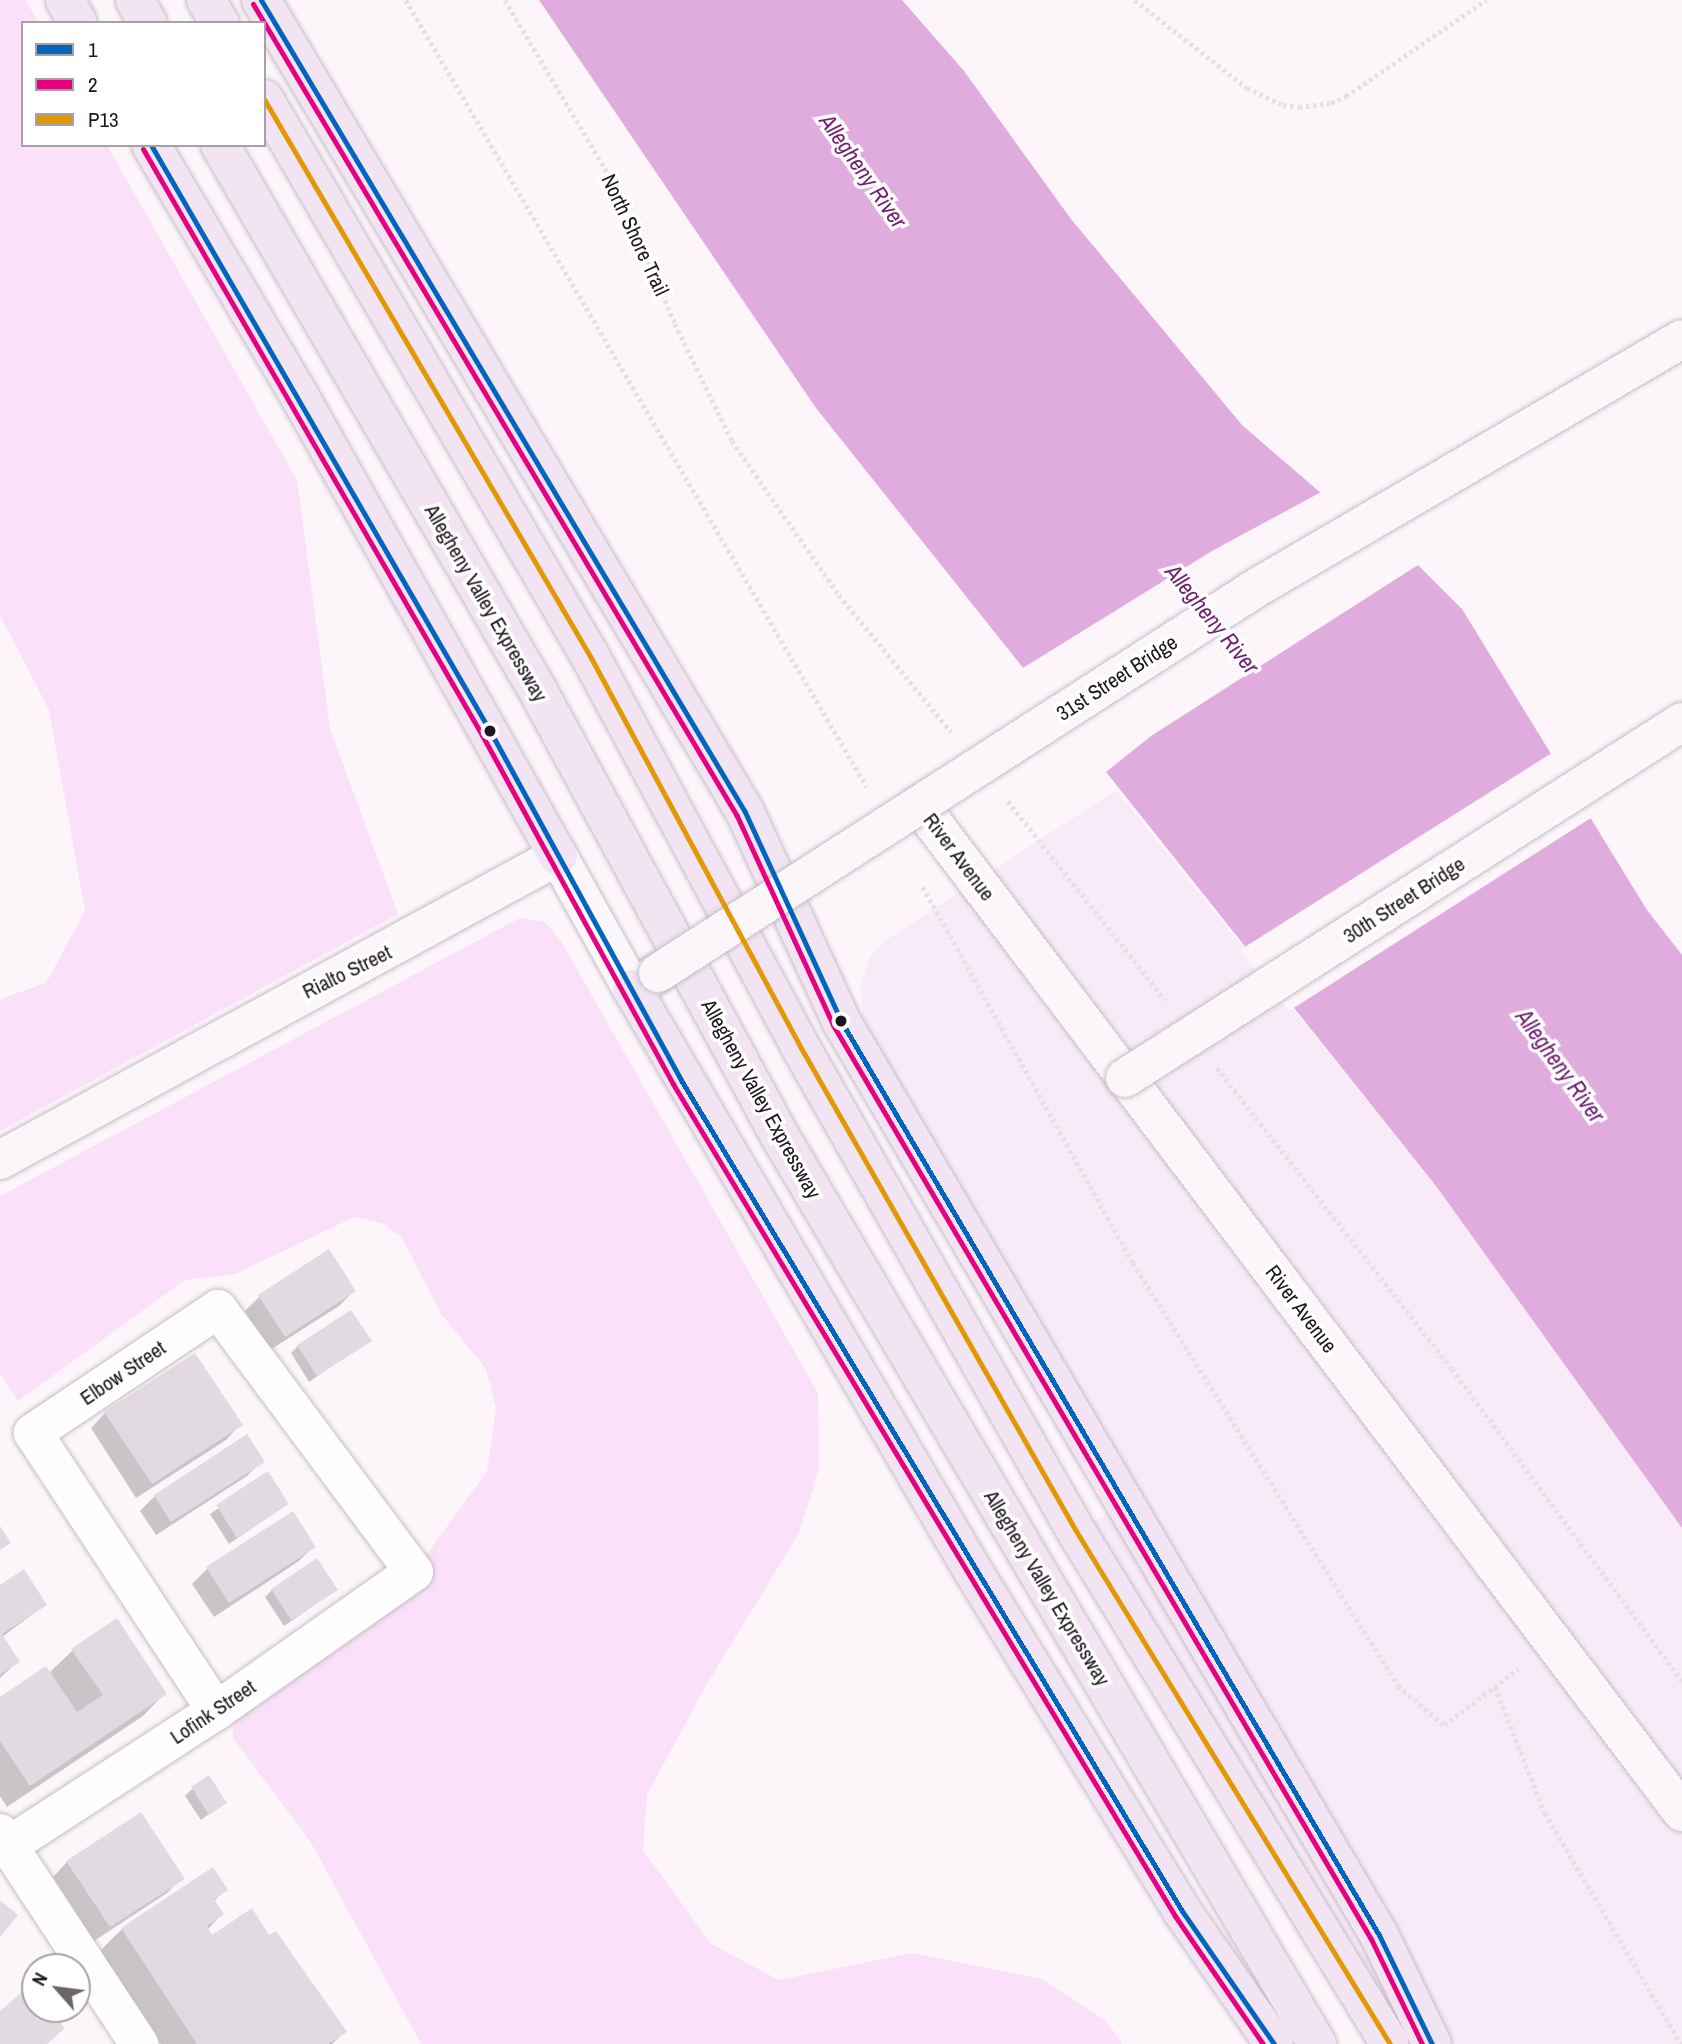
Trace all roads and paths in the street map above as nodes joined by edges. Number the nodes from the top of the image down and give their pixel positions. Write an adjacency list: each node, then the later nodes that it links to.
1 (65, 0): 8 (highway)
2 (135, 0): 9 (highway)
3 (206, 0): 10 (highway)
4 (505, 0): 15 (path, North Shore Trail)
5 (1135, 0): 6 (path)
6 (1486, 0)
7 (266, 7): 19 (highway)
8 (77, 21)
9 (147, 21)
10 (219, 21)
11 (266, 102): 31 (highway)
12 (152, 147): 18 (highway)
13 (221, 147): 30 (highway, Allegheny Valley Expressway)
14 (1682, 339): 17 (street, 31st Street Bridge, bridge)
15 (732, 441)
16 (1682, 722): 21 (street, 30th Street Bridge, bridge)
17 (920, 806): 19 (street, 31st Street Bridge, bridge); 21 (street, River Avenue)
18 (558, 856): 20 (street); 22 (street, Rialto Street)
19 (783, 896): 20 (street, 31st Street Bridge, bridge); 32 (highway)
20 (645, 981): 29 (highway)
21 (1125, 1078): 26 (street, River Avenue)
22 (0, 1160)
23 (414, 1572): 25 (street, Lofink Street); 25 (street, Elbow Street)
24 (1495, 1687): 33 (path)
25 (216, 1711): 27 (street, Lofink Street)
26 (1682, 1812)
27 (4, 1840): 28 (street)
28 (139, 2044)
29 (1274, 2044)
30 (1317, 2044)
31 (1390, 2044)
32 (1432, 2044)
33 (1681, 2044)

